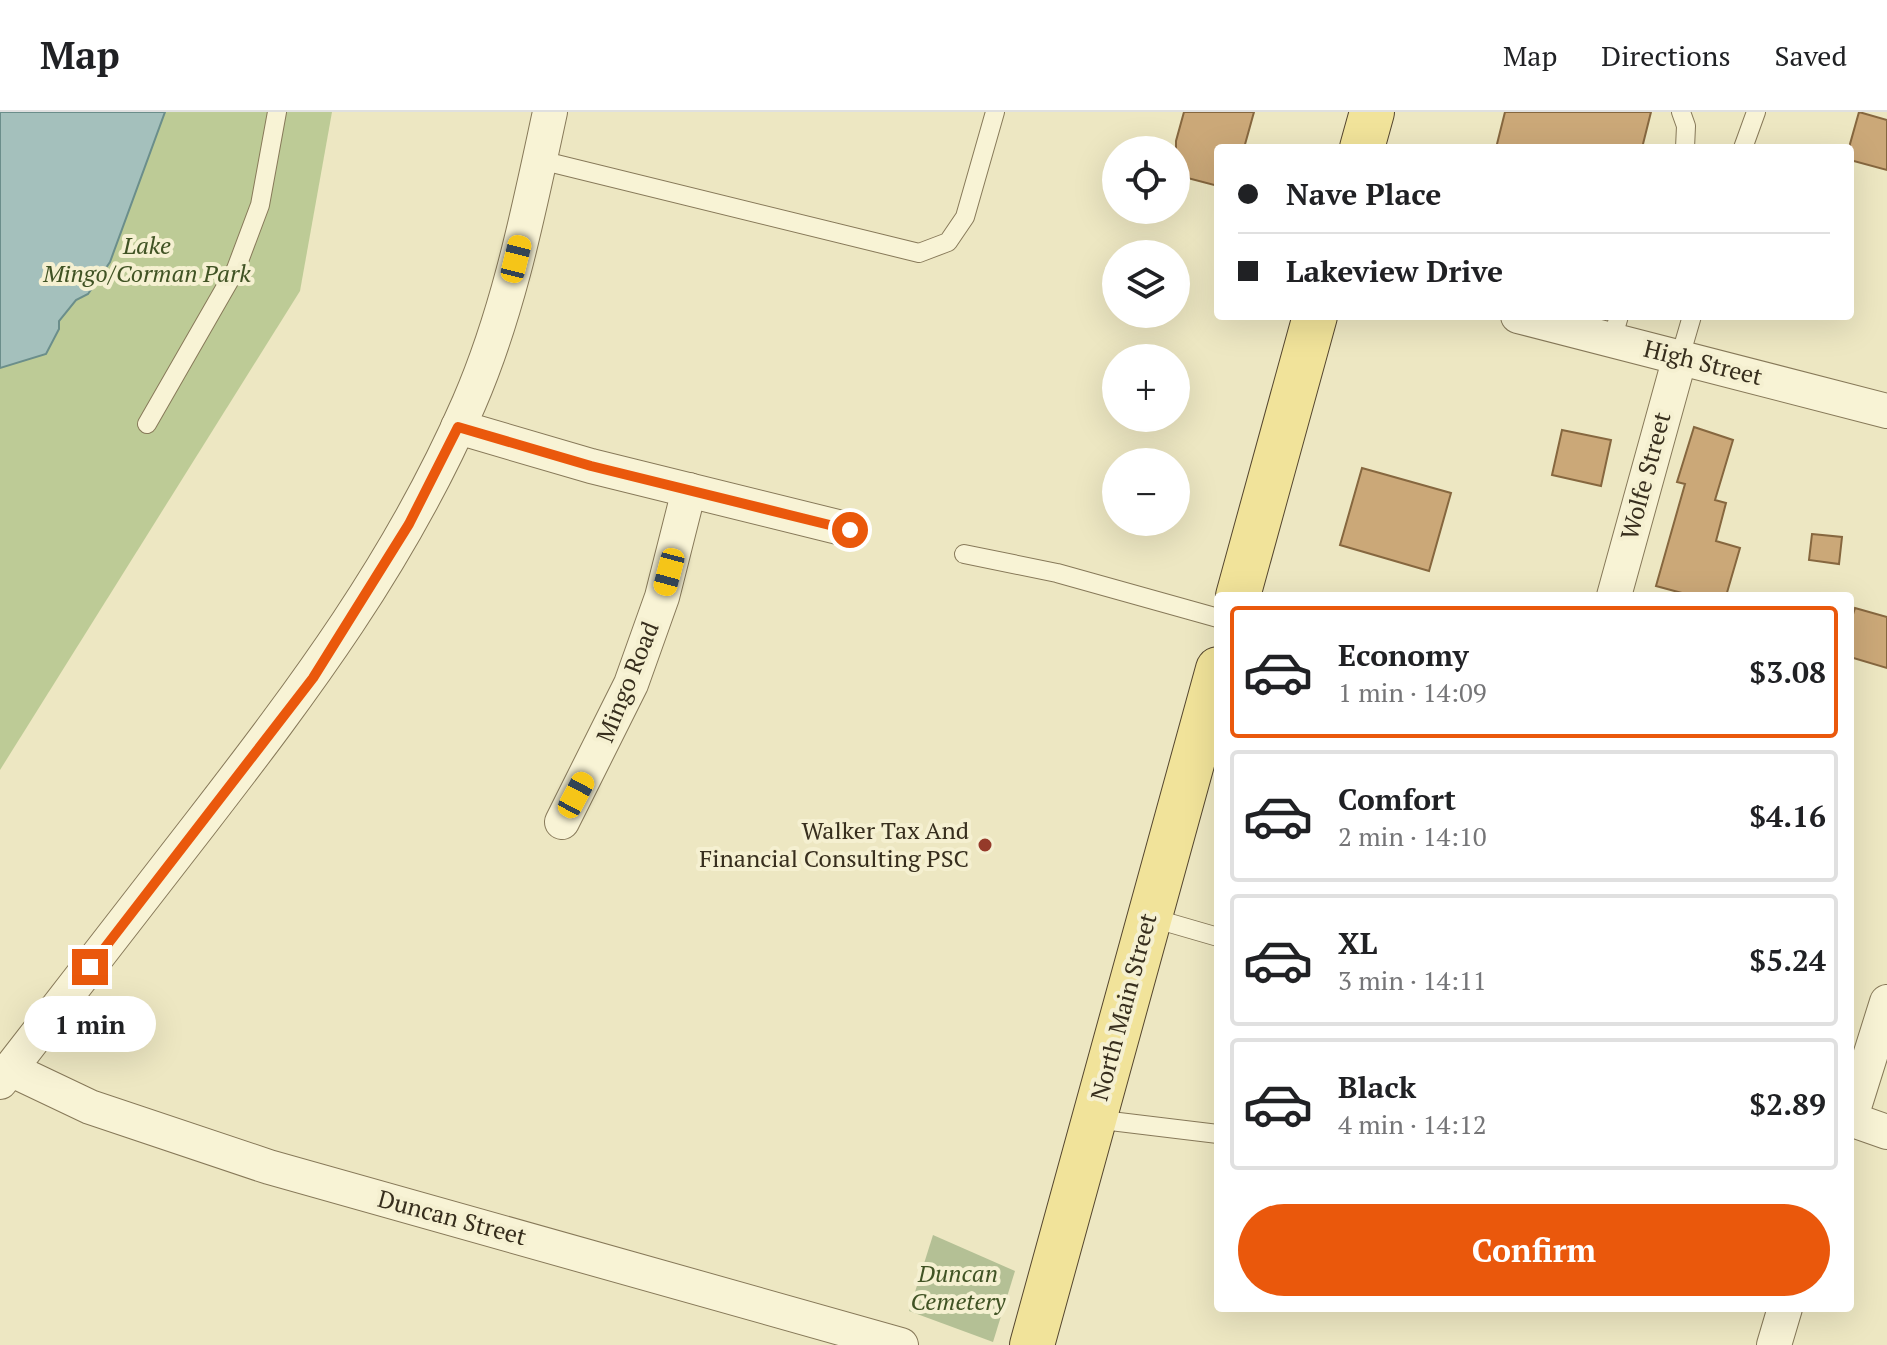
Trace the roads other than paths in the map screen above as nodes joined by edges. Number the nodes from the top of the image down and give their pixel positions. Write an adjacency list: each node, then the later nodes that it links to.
1 (277, 112): 17 (lane)
2 (550, 112): 10 (street)
3 (995, 112): 10 (lane)
4 (1372, 112): 7 (main road)
5 (1681, 112): 8 (lane)
6 (1756, 112): 9 (lane)
7 (1363, 144)
8 (1685, 144)
9 (1744, 144)
10 (540, 160): 18 (street)
11 (1314, 320): 22 (main road)
12 (1550, 320): 14 (street, High Street)
13 (1691, 320): 15 (lane)
14 (1615, 328): 15 (street, High Street)
15 (1680, 357): 16 (street, High Street); 23 (street, Wolfe Street)
16 (1887, 411)
17 (147, 424)
18 (458, 427): 19 (street); 30 (street)
19 (689, 490): 20 (street); 26 (street, Mingo Road)
20 (850, 530)
21 (964, 554): 24 (lane)
22 (1239, 592)
23 (1615, 592)
24 (1214, 617)
25 (1214, 683): 27 (main road, North Main Street)
26 (562, 822)
27 (1149, 917): 28 (lane); 32 (main road, North Main Street)
28 (1214, 936)
29 (1887, 1002): 31 (street)
30 (5, 1076): 37 (street, Duncan Street)
31 (1854, 1107)
32 (1094, 1119): 35 (lane); 38 (main road, North Main Street)
33 (1854, 1121): 34 (street)
34 (1887, 1132)
35 (1214, 1134)
36 (1784, 1312): 39 (street)
37 (901, 1345)
38 (1032, 1345)
39 (1774, 1345)

